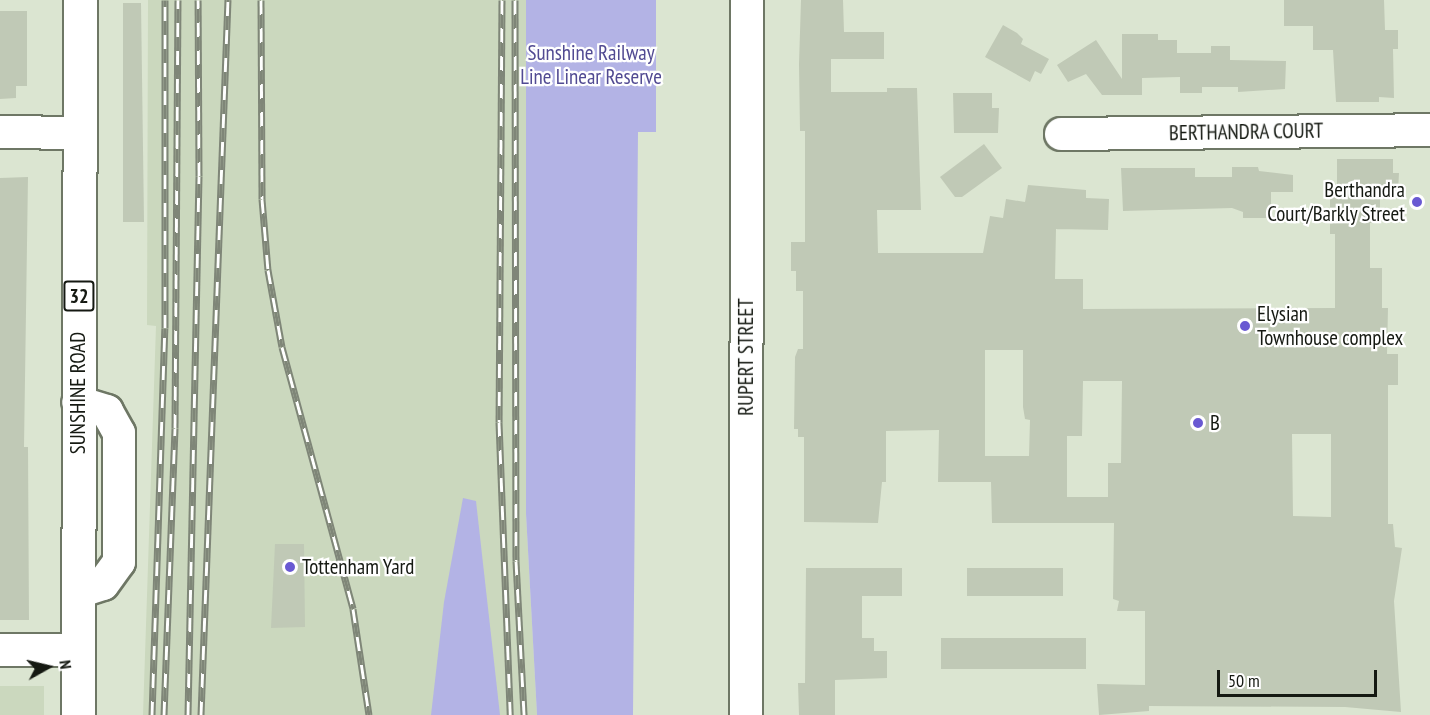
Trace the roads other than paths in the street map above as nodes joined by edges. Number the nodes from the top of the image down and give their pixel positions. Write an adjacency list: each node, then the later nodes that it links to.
1 (80, 0): 5 (main road, SUNSHINE ROAD / 32)
2 (747, 0): 10 (street, RUPERT STREET)
3 (1430, 130): 6 (street, BERTHANDRA COURT)
4 (0, 132): 5 (street)
5 (79, 133): 7 (main road, SUNSHINE ROAD / 32)
6 (1061, 134)
7 (78, 650): 8 (street); 9 (main road, SUNSHINE ROAD / 32)
8 (0, 651)
9 (78, 715)
10 (746, 715)

